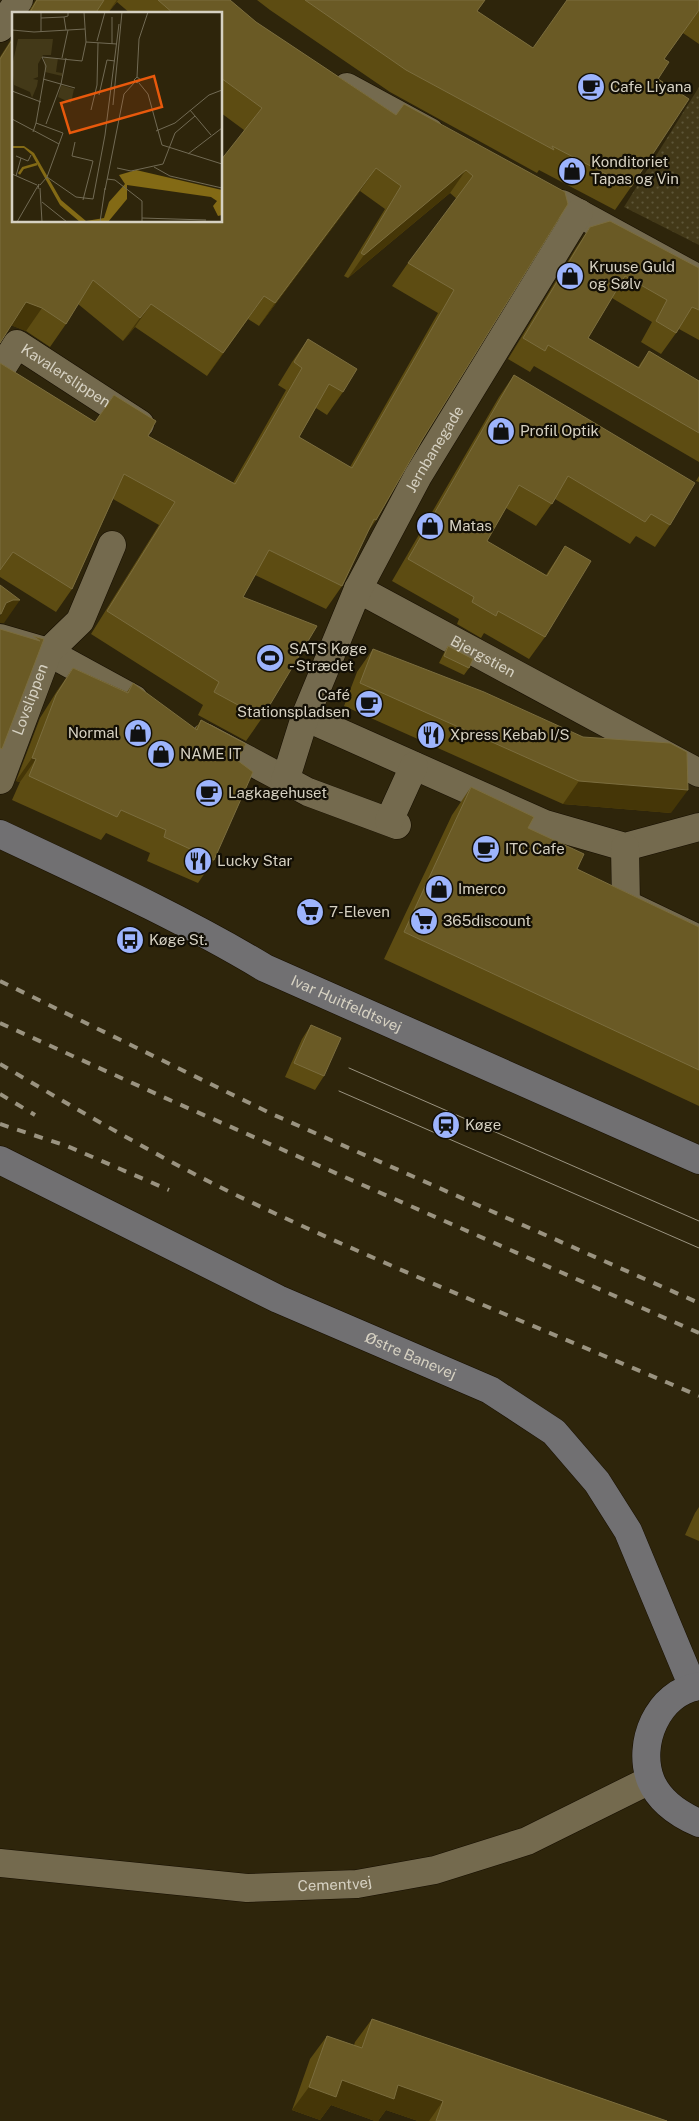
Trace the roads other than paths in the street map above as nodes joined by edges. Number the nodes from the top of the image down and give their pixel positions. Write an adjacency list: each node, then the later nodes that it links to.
1 (19, 0): 2 (street)
2 (0, 28)
3 (322, 73): 4 (street)
4 (451, 144)
5 (536, 190): 6 (street)
6 (579, 213): 7 (street); 11 (street, Jernbanegade)
7 (699, 279)
8 (0, 371): 9 (street, Kavalerslippen)
9 (141, 425)
10 (112, 545): 13 (street, Lovslippen)
11 (358, 590): 14 (street, Jernbanegade); 18 (street, Bjergstien)
12 (0, 638): 13 (street)
13 (48, 652): 15 (street); 19 (street, Lovslippen)
14 (309, 707): 17 (street); 20 (street, Jernbanegade)
15 (153, 709)
16 (180, 724): 20 (street)
17 (414, 766): 20 (street); 23 (street)
18 (699, 773)
19 (0, 780)
20 (285, 781)
21 (699, 827): 23 (street)
22 (0, 834): 26 (street, Ivar Huitfeldtsvej)
23 (625, 847): 24 (street)
24 (699, 939)
25 (0, 1160): 27 (street, Østre Banevej)
26 (699, 1160)
27 (696, 1686): 28 (street)
28 (650, 1780): 29 (street); 30 (street, Cementvej)
29 (699, 1823)
30 (0, 1863)

